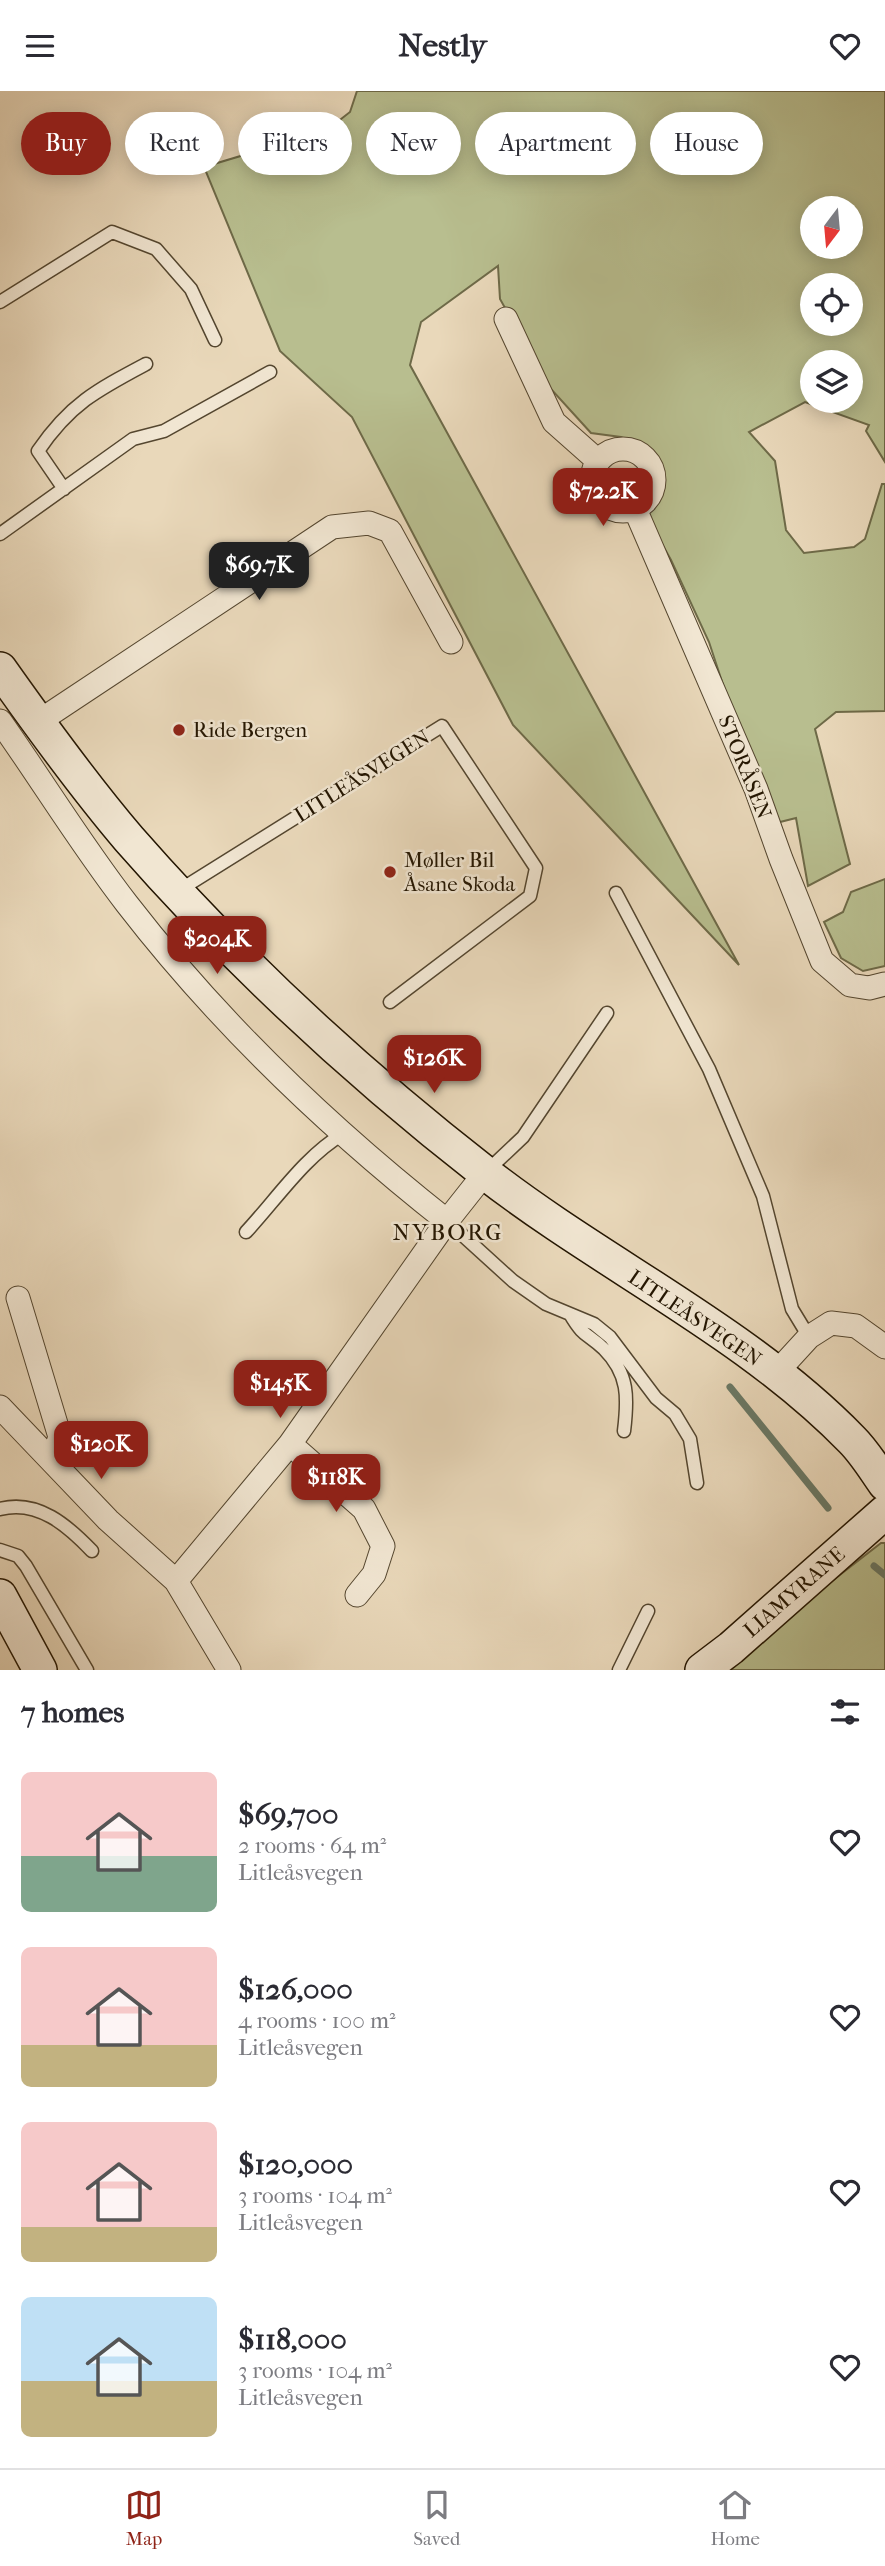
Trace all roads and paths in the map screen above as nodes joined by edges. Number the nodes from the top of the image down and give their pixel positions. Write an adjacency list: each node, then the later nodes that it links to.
1 (0, 302): 3 (lane)
2 (506, 319): 6 (street)
3 (215, 340)
4 (146, 364): 7 (lane)
5 (270, 372): 7 (lane)
6 (598, 461): 8 (street); 8 (street)
7 (64, 489): 9 (lane)
8 (635, 509): 18 (street, STORÅSEN)
9 (0, 534)
10 (451, 642): 13 (street)
11 (0, 669): 13 (street, LITLEÅSVEGEN)
12 (0, 721): 15 (street)
13 (38, 722): 16 (street, LITLEÅSVEGEN)
14 (0, 755): 15 (street)
15 (26, 758): 21 (street)
16 (178, 891): 19 (lane, LITLEÅSVEGEN); 22 (street, LITLEÅSVEGEN)
17 (615, 894): 27 (lane)
18 (885, 984)
19 (390, 1002)
20 (607, 1013): 22 (lane)
21 (344, 1133): 23 (street); 24 (lane)
22 (485, 1173): 23 (street); 29 (street, LITLEÅSVEGEN)
23 (447, 1221): 26 (lane); 32 (street)
24 (246, 1233)
25 (18, 1299): 33 (street)
26 (570, 1314): 31 (lane); 34 (lane)
27 (809, 1337): 28 (street); 29 (street)
28 (885, 1347)
29 (776, 1373): 35 (street, LITLEÅSVEGEN)
30 (0, 1407): 33 (street)
31 (624, 1431)
32 (290, 1444): 40 (street); 41 (street)
33 (52, 1460): 40 (street)
34 (697, 1483)
35 (885, 1484)
36 (0, 1509): 39 (lane)
37 (885, 1512): 48 (street, LIAMYRANE)
38 (0, 1550): 45 (lane)
39 (92, 1552)
40 (176, 1581): 46 (street)
41 (357, 1595)
42 (0, 1596): 44 (street)
43 (648, 1611): 47 (lane)
44 (40, 1670)
45 (87, 1670)
46 (229, 1670)
47 (619, 1670)
48 (702, 1670)

